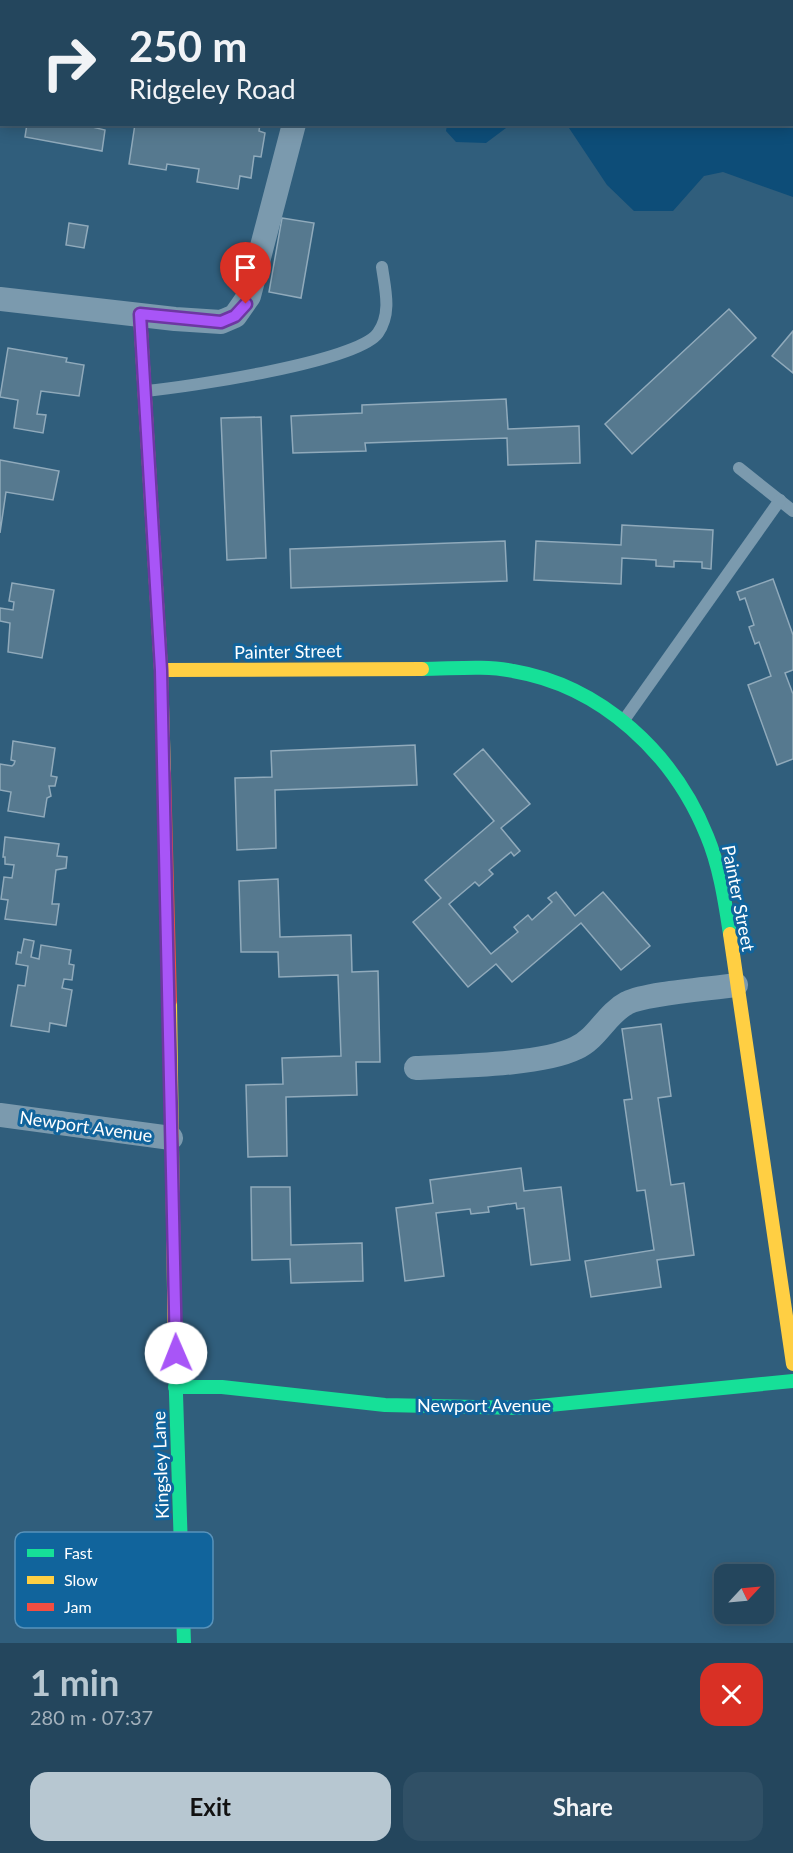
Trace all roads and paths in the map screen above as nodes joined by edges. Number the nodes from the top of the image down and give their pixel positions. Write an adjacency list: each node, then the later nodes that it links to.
1 (293, 126): 4 (street)
2 (382, 267): 5 (lane)
3 (0, 299): 4 (street)
4 (140, 314): 5 (street, Kingsley Lane)
5 (146, 391): 9 (street, Kingsley Lane)
6 (739, 468): 7 (lane)
7 (780, 500): 8 (lane); 10 (lane)
8 (793, 511)
9 (161, 670): 10 (street, Painter Street); 14 (street, Kingsley Lane)
10 (624, 721): 11 (street, Painter Street)
11 (736, 985): 12 (street); 15 (street, Painter Street)
12 (416, 1068)
13 (0, 1115): 14 (street, Newport Avenue)
14 (171, 1138): 17 (street, Kingsley Lane)
15 (793, 1364)
16 (793, 1381): 17 (street, Newport Avenue)
17 (175, 1387): 18 (street, Kingsley Lane)
18 (180, 1532)
19 (183, 1628): 20 (street, Kingsley Lane)
20 (184, 1643)

